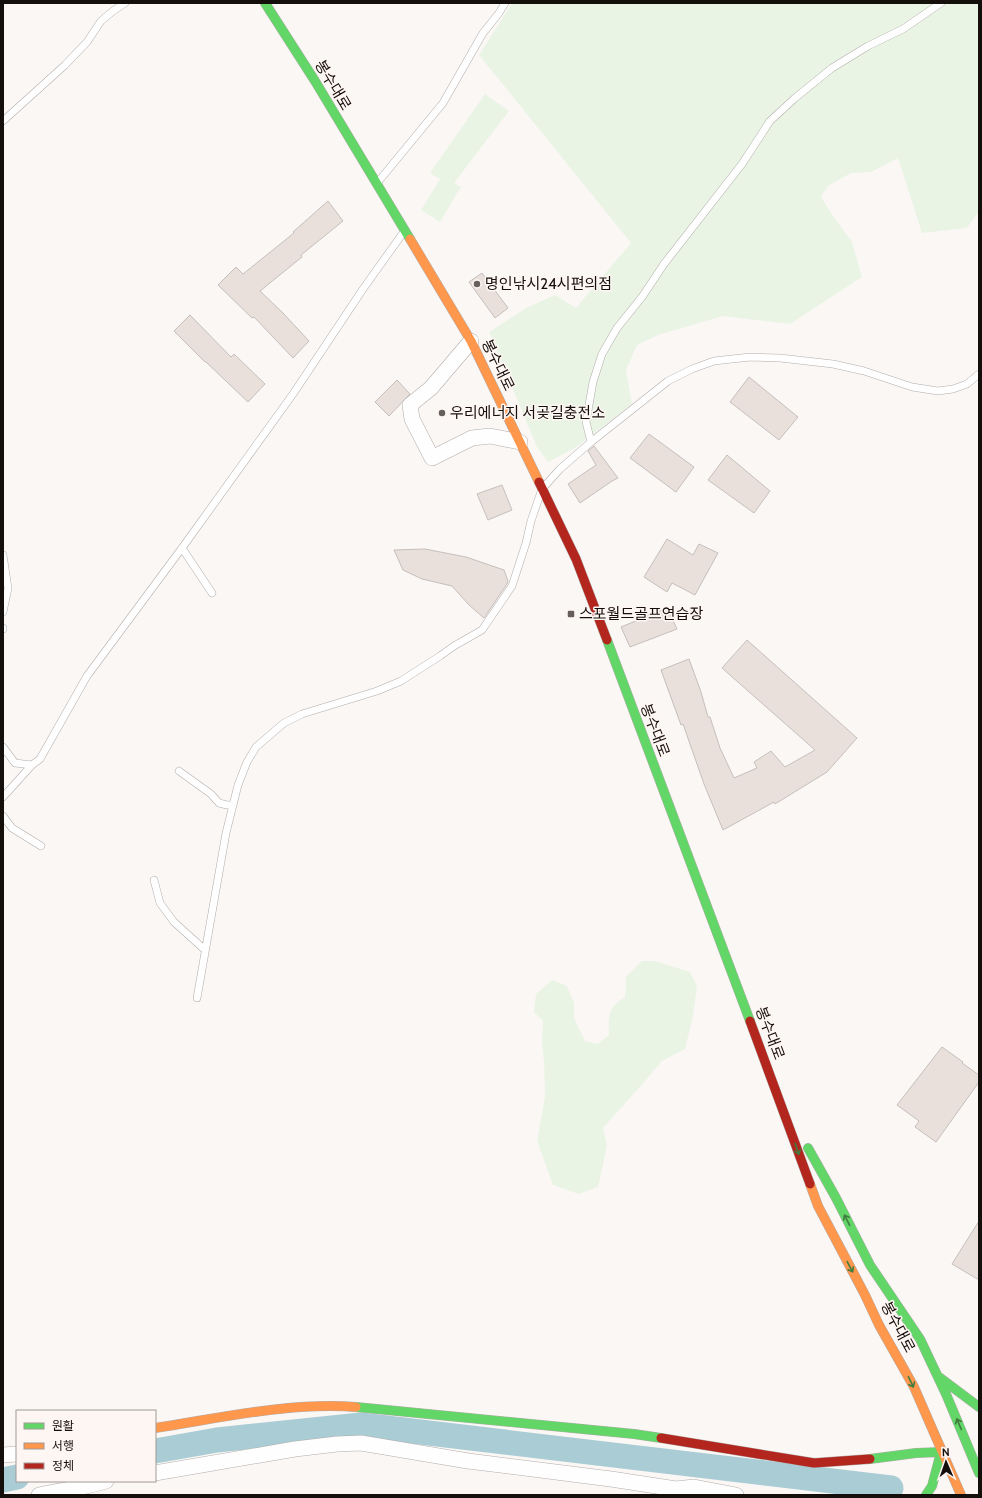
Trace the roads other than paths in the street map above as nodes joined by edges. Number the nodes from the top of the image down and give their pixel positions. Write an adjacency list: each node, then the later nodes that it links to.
1 (125, 3): 5 (lane)
2 (265, 3): 6 (main road, 봉수대로)
3 (505, 3): 6 (lane)
4 (942, 3): 11 (lane)
5 (3, 121)
6 (376, 184): 7 (main road, 봉수대로)
7 (404, 231): 8 (main road, 봉수대로); 13 (lane)
8 (471, 341): 10 (main road, 봉수대로); 10 (street)
9 (979, 374): 11 (lane)
10 (520, 442): 12 (main road, 봉수대로)
11 (591, 442): 12 (lane)
12 (542, 490): 21 (lane); 27 (main road, 봉수대로)
13 (182, 548): 15 (lane); 18 (lane)
14 (3, 555): 16 (lane)
15 (212, 593)
16 (3, 612)
17 (3, 747): 18 (lane)
18 (32, 765): 20 (lane)
19 (180, 771): 21 (lane)
20 (3, 797)
21 (233, 805): 25 (lane)
22 (3, 816): 23 (lane)
23 (41, 846)
24 (154, 880): 25 (lane)
25 (205, 950): 26 (lane)
26 (197, 998)
27 (780, 1098): 28 (main road, 봉수대로, one-way to 28); 31 (main road, one-way to 27)
28 (865, 1295): 29 (main road); 34 (main road, 봉수대로, one-way to 34)
29 (886, 1319)
30 (920, 1359): 31 (main road)
31 (936, 1374): 32 (main road); 38 (main road, one-way to 31)
32 (979, 1407)
33 (156, 1428): 34 (main road)
34 (941, 1452): 41 (main road, 봉수대로); 44 (main road)
35 (16, 1454): 36 (street)
36 (3, 1455)
37 (156, 1473): 43 (street)
38 (979, 1473)
39 (979, 1481): 41 (main road)
40 (102, 1482): 42 (street)
41 (959, 1492)
42 (39, 1495)
43 (736, 1495)
44 (926, 1495)

